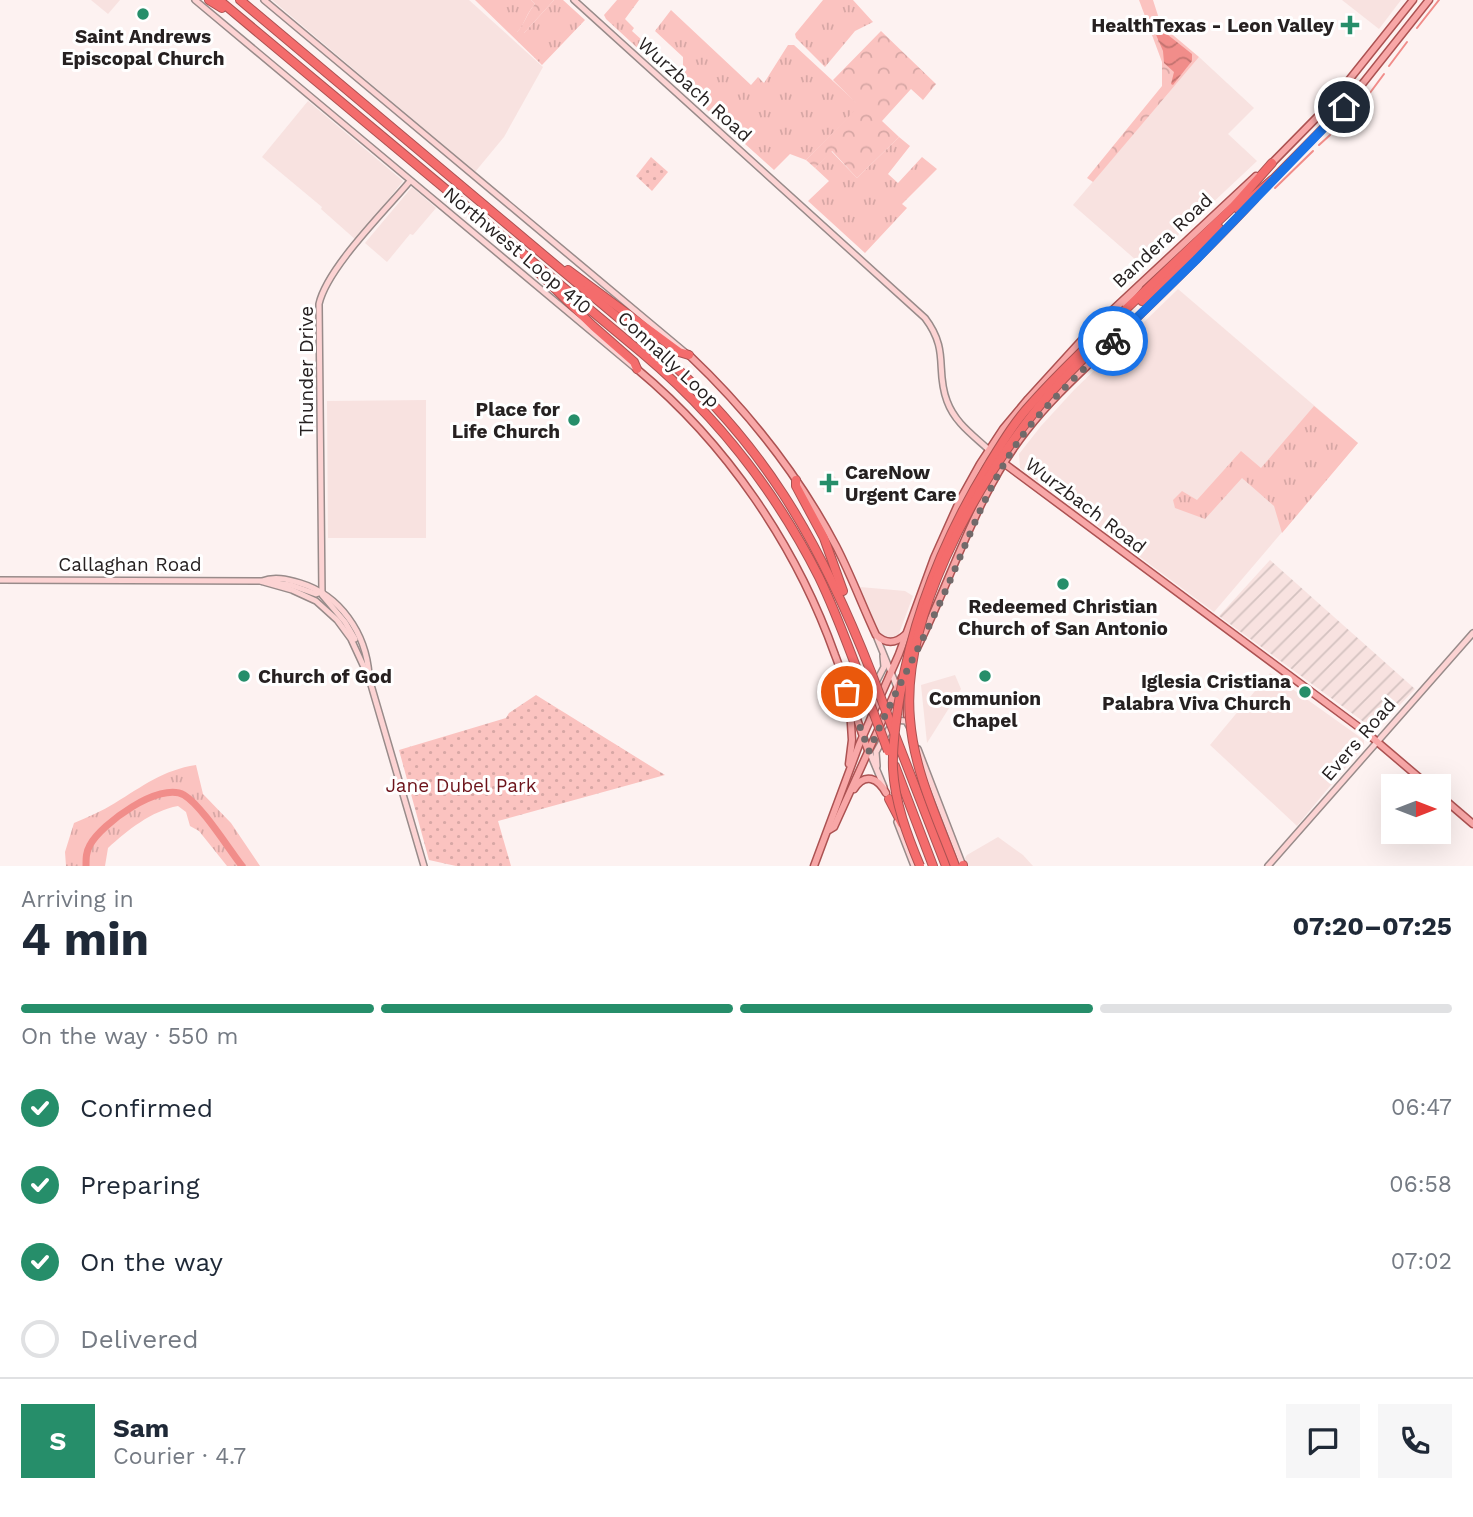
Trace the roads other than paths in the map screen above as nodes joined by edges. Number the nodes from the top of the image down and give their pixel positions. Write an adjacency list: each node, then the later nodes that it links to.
1 (195, 0): 12 (main road, Northwest Loop 410)
2 (209, 0): 9 (highway)
3 (219, 0): 9 (highway, Connally Loop)
4 (240, 0): 14 (highway, Connally Loop)
5 (264, 0): 19 (main road, Northwest Loop 410)
6 (574, 0): 22 (main road, Wurzbach Road)
7 (1413, 0): 10 (main road, Bandera Road)
8 (1429, 0): 11 (main road, Bandera Road)
9 (245, 22): 13 (highway, Connally Loop)
10 (1272, 163): 15 (main road, Bandera Road); 16 (highway)
11 (1272, 180): 16 (highway); 17 (main road, Bandera Road)
12 (410, 181): 21 (main road, Northwest Loop 410); 25 (main road, Thunder Drive)
13 (520, 251): 21 (highway); 56 (highway, Connally Loop, bridge)
14 (559, 267): 19 (highway); 30 (highway, Connally Loop)
15 (1142, 281): 17 (main road); 18 (main road, Bandera Road)
16 (1128, 311): 55 (highway, bridge); 58 (highway, bridge)
17 (1142, 313): 20 (main road, Bandera Road)
18 (1080, 343): 20 (main road); 22 (main road, Bandera Road)
19 (688, 355): 24 (main road, Northwest Loop 410)
20 (1087, 366): 23 (main road, Bandera Road)
21 (637, 369): 40 (main road, Northwest Loop 410)
22 (989, 450): 23 (main road, Wurzbach Road); 31 (main road, Bandera Road)
23 (1004, 464): 35 (main road, Bandera Road); 45 (main road, Wurzbach Road)
24 (796, 480): 30 (highway); 33 (main road, Northwest Loop 410)
25 (322, 574): 28 (main road); 29 (main road, Thunder Drive)
26 (0, 580): 27 (main road, Callaghan Road)
27 (263, 582): 28 (main road, Callaghan Road); 29 (main road); 36 (main road, Callaghan Road)
28 (307, 585): 29 (main road, Callaghan Road)
29 (322, 592): 36 (main road); 38 (main road, Callaghan Road)
30 (847, 611): 57 (highway, Connally Loop, bridge)
31 (906, 633): 33 (main road); 37 (main road, Bandera Road)
32 (1473, 633): 45 (main road, Evers Road)
33 (876, 635): 34 (main road, Northwest Loop 410)
34 (883, 649): 37 (main road, Northwest Loop 410); 40 (main road)
35 (911, 661): 39 (main road, Bandera Road); 42 (main road)
36 (363, 666): 38 (main road, Callaghan Road)
37 (892, 671): 39 (main road, Northwest Loop 410); 44 (main road, Bandera Road)
38 (369, 678): 53 (main road, Callaghan Road)
39 (897, 686): 42 (main road, Northwest Loop 410); 46 (main road, Bandera Road)
40 (846, 687): 41 (main road, Northwest Loop 410)
41 (850, 704): 44 (main road, Northwest Loop 410); 49 (main road)
42 (908, 720): 43 (main road, Northwest Loop 410)
43 (912, 732): 48 (main road); 59 (main road, Northwest Loop 410)
44 (863, 736): 46 (main road, Northwest Loop 410); 49 (main road, Bandera Road)
45 (1377, 741): 47 (main road, Wurzbach Road); 60 (main road, Evers Road)
46 (869, 751): 48 (main road, Northwest Loop 410); 49 (main road, Bandera Road)
47 (1415, 774)
48 (880, 779): 50 (main road, Northwest Loop 410)
49 (846, 789): 50 (main road); 54 (main road, Bandera Road)
50 (887, 796): 55 (highway)
51 (1451, 805): 52 (main road)
52 (1473, 824)
53 (424, 866)
54 (814, 866)
55 (918, 866)
56 (933, 866)
57 (946, 866)
58 (955, 866)
59 (963, 866)
60 (1268, 866)

